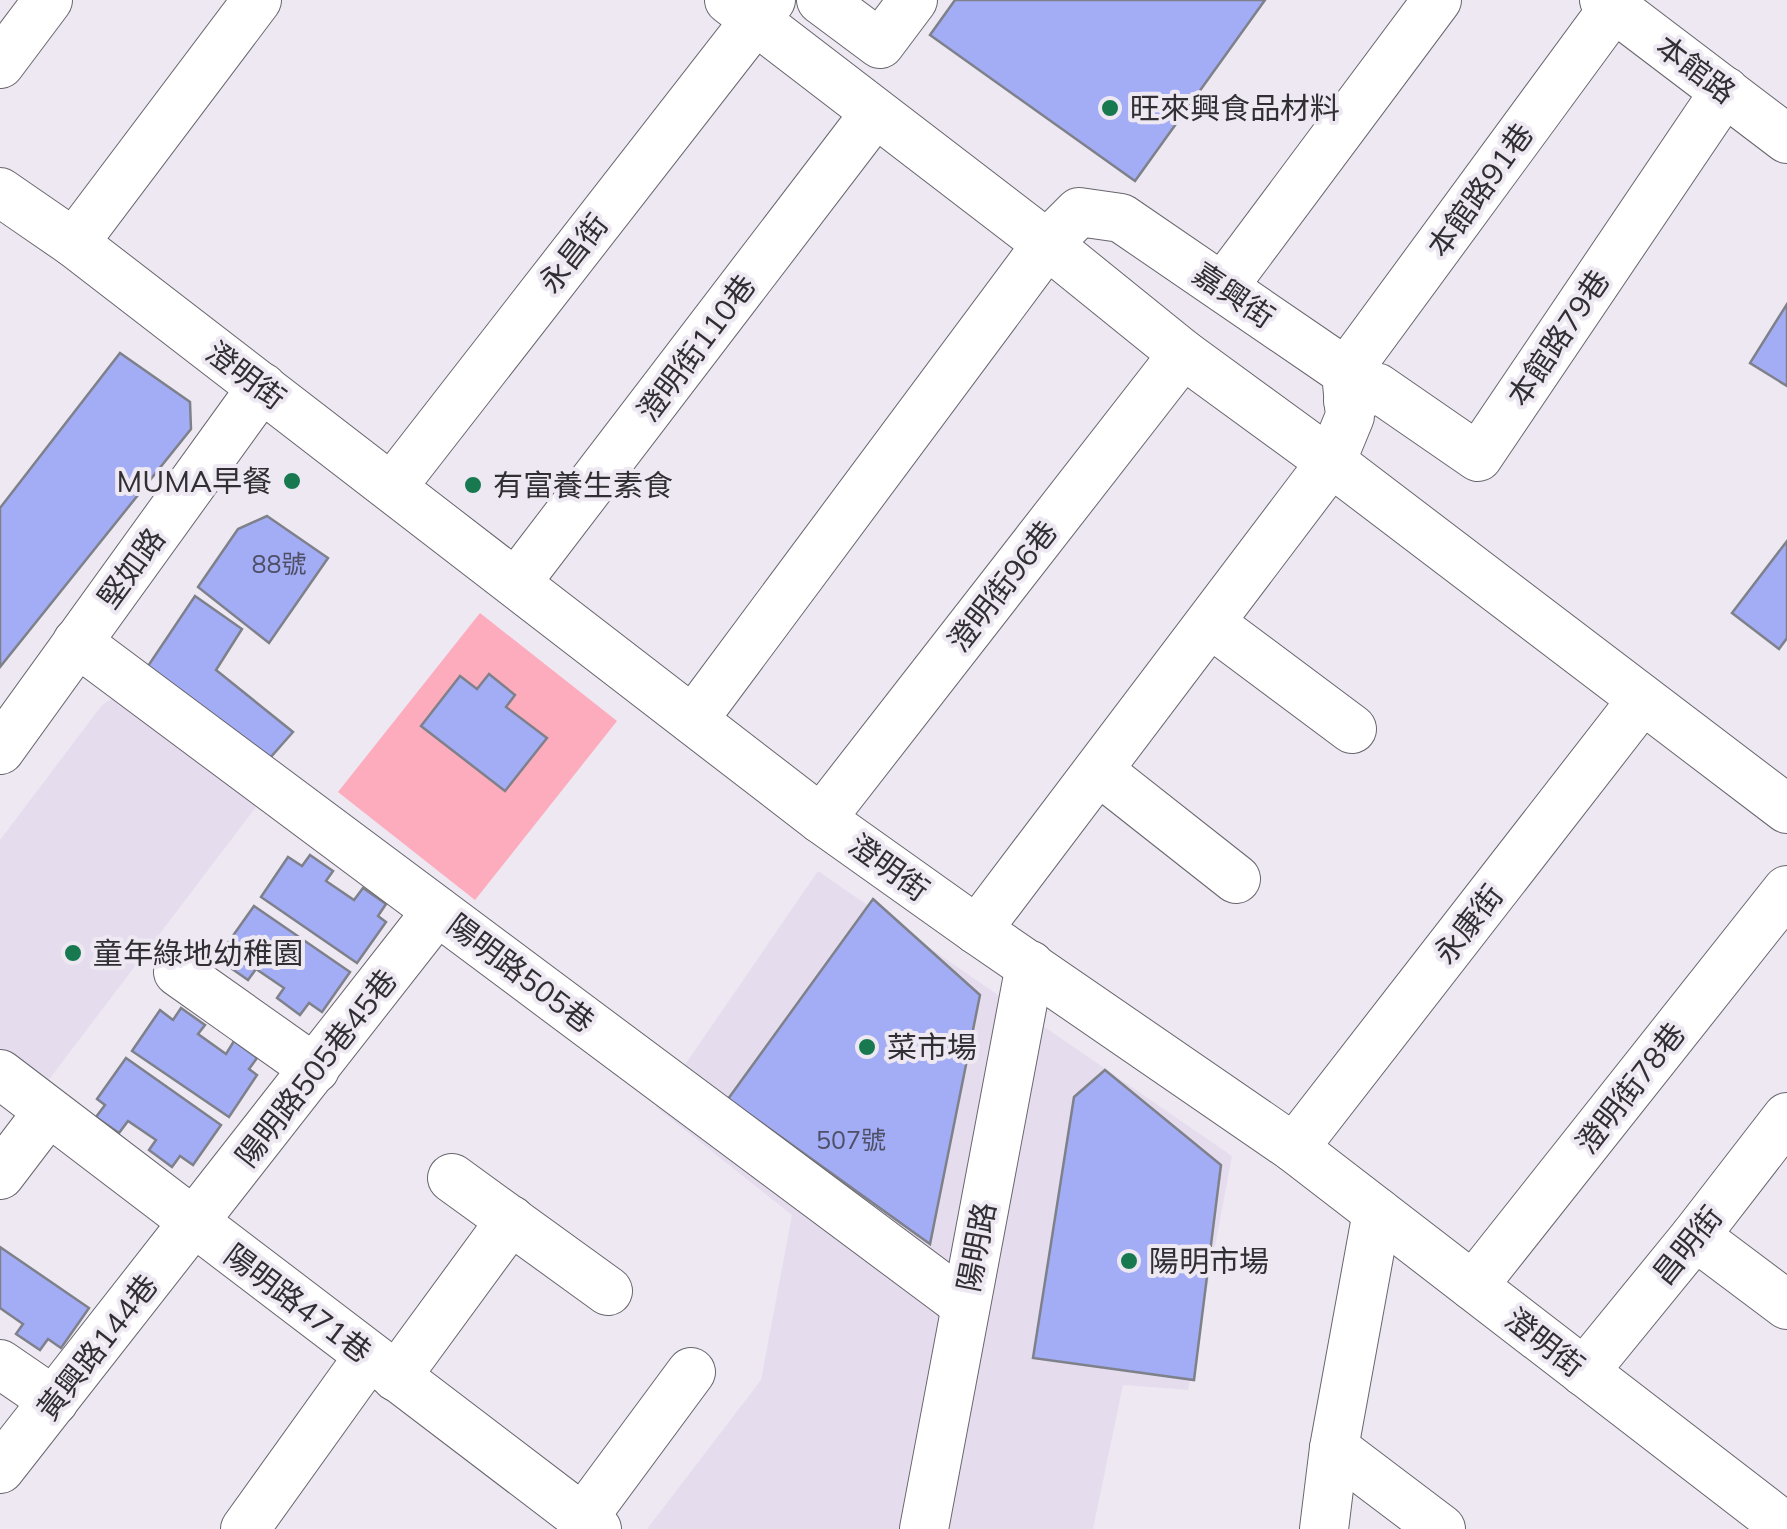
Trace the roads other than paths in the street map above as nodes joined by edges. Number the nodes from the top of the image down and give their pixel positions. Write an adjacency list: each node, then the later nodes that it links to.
1 (48, 0): 8 (street)
2 (257, 0): 13 (street)
3 (821, 0): 4 (street)
4 (914, 0)
5 (1438, 0): 15 (street)
6 (1609, 4): 9 (street, 本館路); 18 (street, 本館路91巷)
7 (752, 7): 10 (street); 20 (street, 永昌街)
8 (0, 64)
9 (1725, 92): 11 (street, 本館路); 18 (street, 本館路79巷)
10 (875, 112): 14 (street); 21 (street, 澄明街110巷)
11 (1787, 139)
12 (0, 192): 13 (street, 澄明街)
13 (74, 243): 17 (street, 澄明街)
14 (1047, 244): 15 (street, 嘉興街); 16 (street); 25 (street, 嘉興街)
15 (1222, 288): 18 (street, 嘉興街)
16 (1183, 354): 19 (street); 30 (street, 澄明街96巷)
17 (262, 387): 20 (street, 澄明街); 23 (street, 堅如路)
18 (1347, 387): 19 (street)
19 (1330, 462): 22 (street); 24 (street)
20 (392, 487): 21 (street, 澄明街)
21 (516, 584): 25 (street, 澄明街)
22 (1210, 623): 26 (street); 28 (street)
23 (77, 642): 27 (street, 堅如路); 33 (street, 陽明路505巷)
24 (1642, 700): 29 (street); 41 (street, 永康街)
25 (693, 720): 30 (street, 澄明街)
26 (1352, 729)
27 (0, 750)
28 (1099, 771): 31 (street); 34 (street)
29 (1787, 809)
30 (821, 819): 34 (street, 澄明街)
31 (1236, 879)
32 (1787, 890): 48 (street, 澄明街78巷)
33 (437, 911): 37 (street, 陽明路505巷45巷); 50 (street, 陽明路505巷)
34 (976, 930): 35 (street, 澄明街)
35 (1030, 966): 41 (street, 澄明街); 50 (street, 陽明路)
36 (178, 972): 37 (street)
37 (315, 1069): 46 (street, 陽明路505巷45巷)
38 (0, 1074): 39 (street, 陽明路471巷)
39 (48, 1112): 42 (street); 46 (street, 陽明路471巷)
40 (1787, 1116): 47 (street, 昌明街)
41 (1294, 1148): 44 (street, 澄明街)
42 (0, 1174)
43 (452, 1178): 45 (street)
44 (1377, 1212): 48 (street, 澄明街); 57 (street)
45 (511, 1220): 49 (street); 53 (street)
46 (194, 1224): 53 (street, 陽明路471巷); 56 (street, 黃興路144巷)
47 (1696, 1236): 51 (street); 55 (street, 昌明街)
48 (1473, 1286): 55 (street, 澄明街)
49 (608, 1291)
50 (964, 1304): 62 (street, 陽明路)
51 (1787, 1306)
52 (0, 1364): 56 (street)
53 (382, 1367): 59 (street, 陽明路471巷); 61 (street)
54 (691, 1372): 59 (street)
55 (1584, 1372): 60 (street, 澄明街)
56 (54, 1401): 58 (street, 黃興路144巷)
57 (1334, 1448): 63 (street); 64 (street)
58 (0, 1469)
59 (590, 1524)
60 (1787, 1528)
61 (245, 1529)
62 (924, 1529)
63 (1324, 1529)
64 (1441, 1529)

